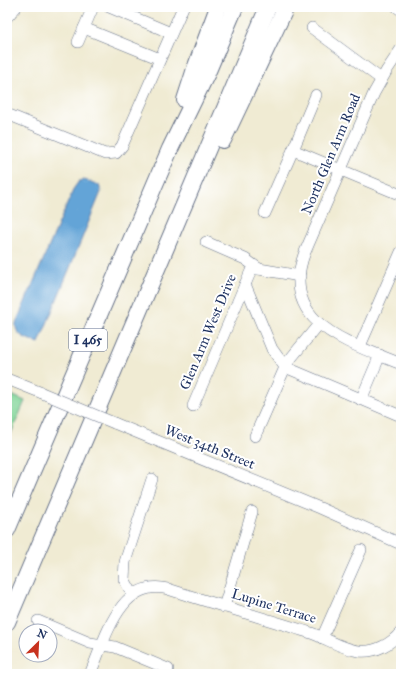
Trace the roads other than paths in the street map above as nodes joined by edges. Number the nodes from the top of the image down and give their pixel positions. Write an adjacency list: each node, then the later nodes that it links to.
1 (93, 7): 10 (street)
2 (109, 7): 12 (street)
3 (183, 7): 12 (street)
4 (218, 7): 19 (highway)
5 (235, 7): 19 (highway, I 465)
6 (268, 7): 31 (highway, I 465)
7 (286, 7): 31 (highway)
8 (397, 7): 9 (street)
9 (401, 10)
10 (84, 28): 13 (street); 15 (street)
11 (312, 28): 16 (street)
12 (171, 33): 15 (street)
13 (78, 42)
14 (401, 49): 16 (street, North Glen Arm Road)
15 (160, 60): 18 (street)
16 (381, 79): 21 (street, North Glen Arm Road)
17 (316, 95): 20 (street)
18 (7, 114)
19 (170, 149): 42 (highway, I 465)
20 (293, 150): 21 (street); 23 (street)
21 (341, 171): 22 (street); 27 (street, North Glen Arm Road)
22 (401, 195)
23 (265, 213)
24 (206, 242): 26 (street)
25 (401, 252): 30 (street)
26 (259, 269): 27 (street, Glen Arm West Drive); 28 (street, Glen Arm West Drive)
27 (300, 276): 29 (street, North Glen Arm Road)
28 (245, 284): 34 (street); 37 (street, Glen Arm West Drive)
29 (319, 324): 30 (street, North Glen Arm Road); 34 (street)
30 (360, 346): 32 (street, North Glen Arm Road)
31 (121, 355): 48 (highway, I 465)
32 (380, 355): 33 (street, North Glen Arm Road); 36 (street)
33 (401, 364)
34 (285, 367): 36 (street); 39 (street)
35 (7, 379): 43 (street, West 34th Street, bridge)
36 (361, 400): 38 (street)
37 (193, 406)
38 (401, 416)
39 (255, 436)
40 (152, 479): 45 (street)
41 (252, 512): 46 (street)
42 (7, 530)
43 (401, 544)
44 (361, 550): 50 (street)
45 (133, 595): 46 (street, Lupine Terrace); 51 (street)
46 (224, 607): 50 (street, Lupine Terrace)
47 (38, 621): 51 (street)
48 (7, 622)
49 (401, 632): 50 (street, Lupine Terrace)
50 (322, 638)
51 (103, 645): 52 (street); 53 (street)
52 (168, 669)
53 (90, 674)

